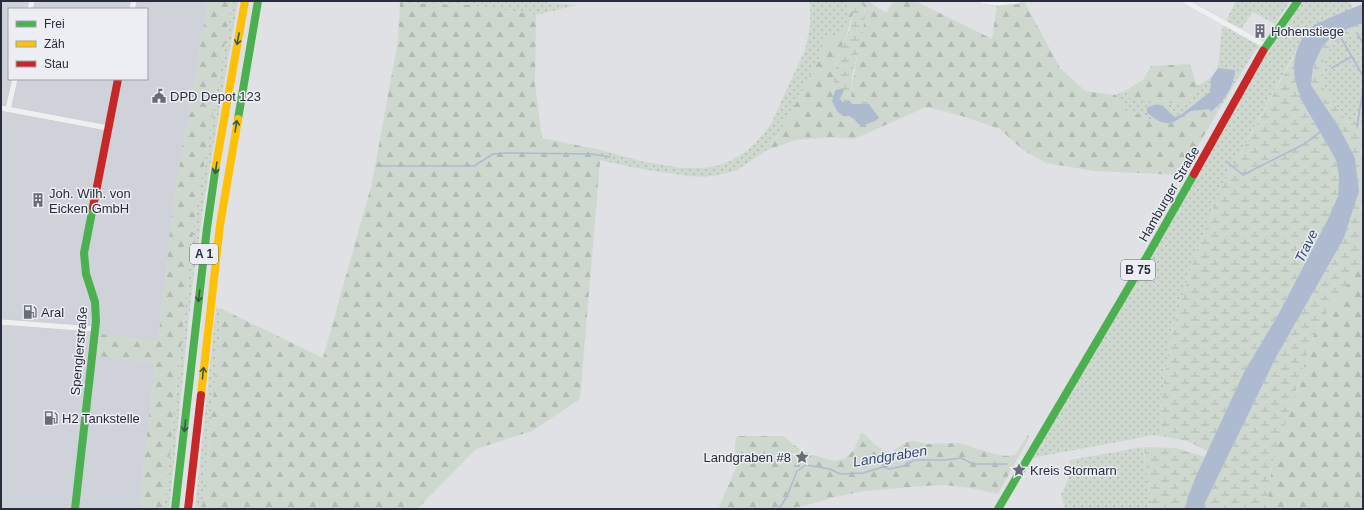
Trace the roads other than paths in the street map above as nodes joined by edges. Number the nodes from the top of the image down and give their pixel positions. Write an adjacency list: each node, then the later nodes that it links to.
1 (245, 1): 16 (main road, A 1, one-way to 16)
2 (258, 1): 17 (main road, A 1, one-way to 2)
3 (982, 1): 4 (street)
4 (1018, 1)
5 (1185, 1): 7 (street)
6 (1298, 1): 7 (main road, Hamburger Straße / B 75)
7 (1266, 46): 18 (main road, Hamburger Straße / B 75)
8 (15, 80): 11 (street)
9 (118, 80): 12 (main road, Spenglerstraße)
10 (1, 108): 11 (street)
11 (8, 109): 12 (street)
12 (108, 128): 14 (main road, Spenglerstraße)
13 (1, 322): 14 (street)
14 (94, 329): 15 (main road, Spenglerstraße)
15 (75, 509)
16 (176, 509)
17 (188, 509)
18 (998, 509)

